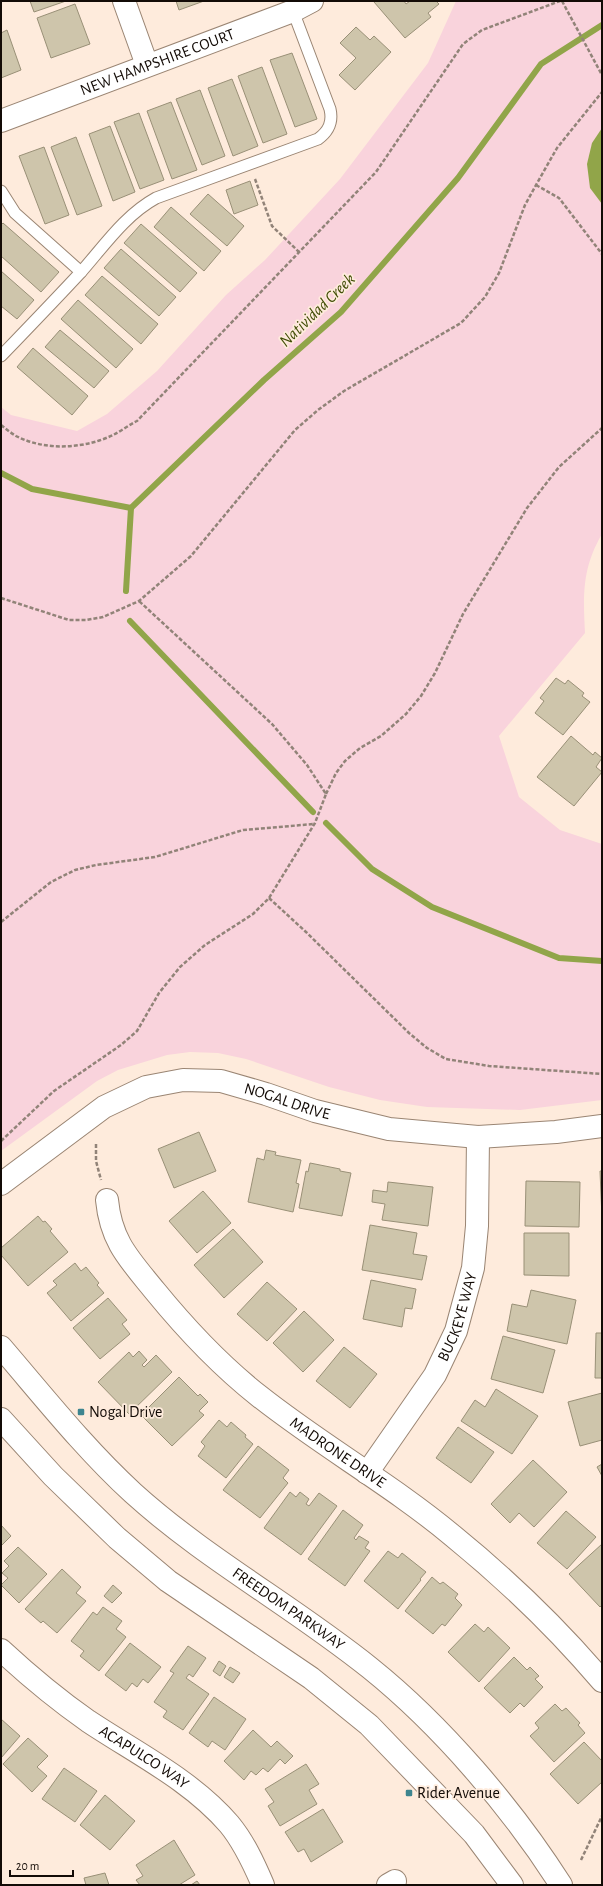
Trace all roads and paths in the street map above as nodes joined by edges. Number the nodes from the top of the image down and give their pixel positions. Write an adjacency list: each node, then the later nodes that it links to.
1 (124, 1): 5 (street)
2 (312, 1): 4 (street, NEW HAMPSHIRE COURT)
3 (561, 1): 6 (path); 12 (path)
4 (293, 11): 5 (street, NEW HAMPSHIRE COURT); 9 (lane)
5 (147, 65): 8 (street, NEW HAMPSHIRE COURT)
6 (602, 75)
7 (602, 92): 10 (path)
8 (1, 122)
9 (249, 164): 12 (path); 14 (lane)
10 (536, 185): 13 (path); 19 (path)
11 (1, 191): 14 (lane)
12 (299, 252): 16 (path)
13 (602, 254)
14 (80, 272): 15 (lane)
15 (1, 356)
16 (1, 425)
17 (602, 428): 20 (path)
18 (1, 598): 19 (path)
19 (139, 601): 20 (path)
20 (326, 794): 21 (path)
21 (315, 824): 22 (path); 23 (path)
22 (269, 898): 24 (path); 27 (path)
23 (1, 922)
24 (602, 1074)
25 (602, 1126): 26 (street, NOGAL DRIVE)
26 (478, 1137): 29 (street, NOGAL DRIVE); 33 (street, BUCKEYE WAY)
27 (1, 1141)
28 (96, 1144): 30 (path)
29 (1, 1184)
30 (107, 1200): 33 (street, MADRONE DRIVE)
31 (1, 1347): 40 (street, FREEDOM PARKWAY)
32 (1, 1419): 39 (street)
33 (367, 1473): 35 (street, MADRONE DRIVE)
34 (1, 1650): 38 (street, ACAPULCO WAY)
35 (602, 1681)
36 (602, 1816): 37 (path)
37 (581, 1860)
38 (263, 1885)
39 (512, 1885)
40 (561, 1885)

